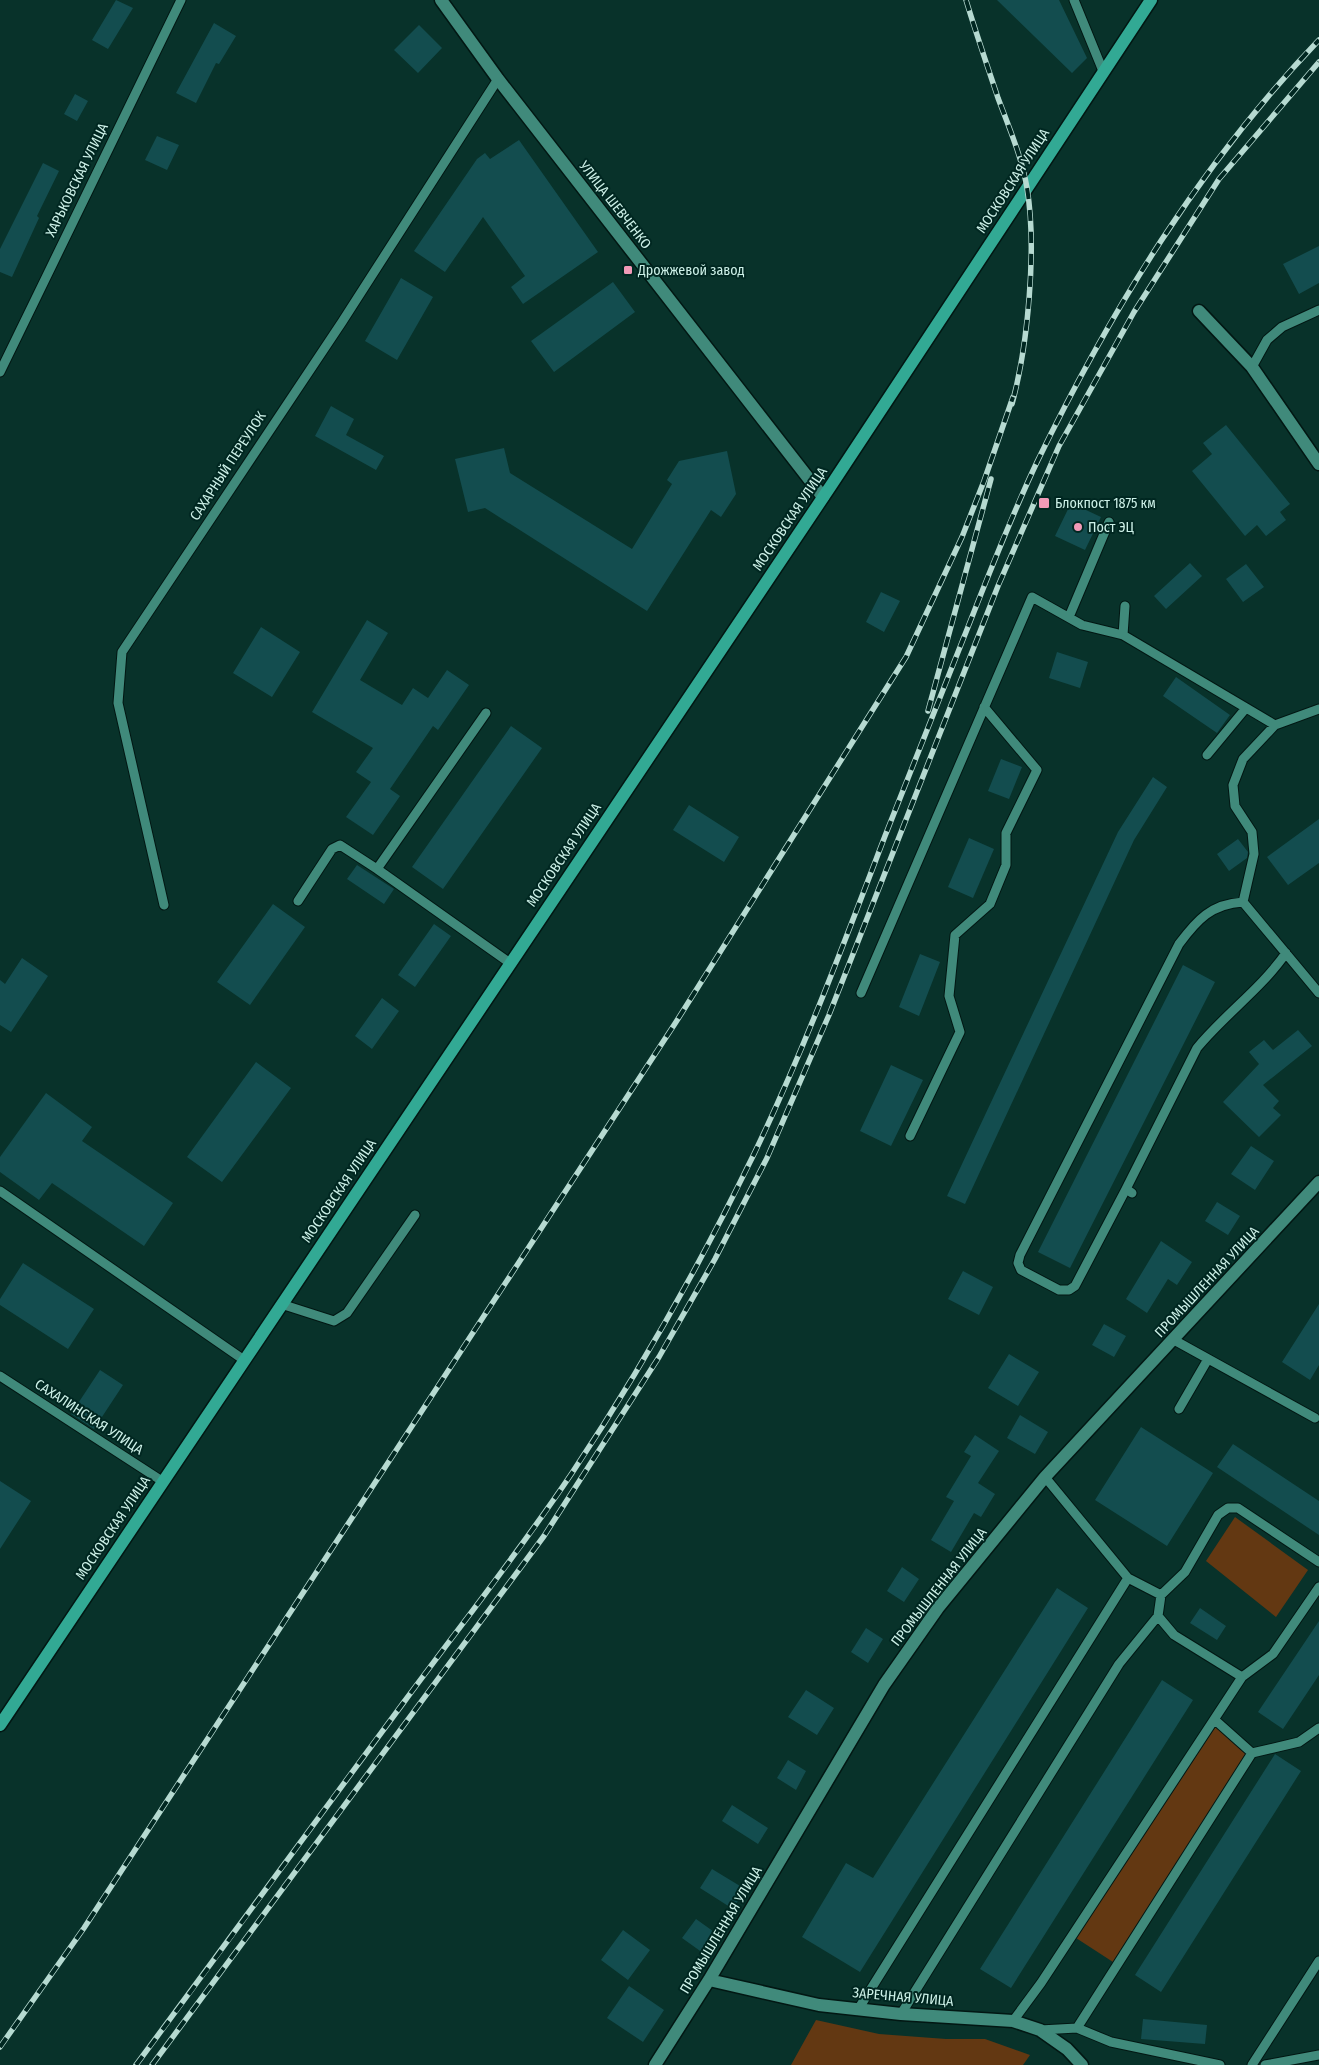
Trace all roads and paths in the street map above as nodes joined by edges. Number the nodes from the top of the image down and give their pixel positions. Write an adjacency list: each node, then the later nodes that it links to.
1 (181, 0): 10 (lane, ХАРЬКОВСКАЯ УЛИЦА)
2 (441, 0): 6 (street, УЛИЦА ШЕВЧЕНКО)
3 (1074, 0): 5 (lane)
4 (1151, 0): 5 (main road, МОСКОВСКАЯ УЛИЦА)
5 (1103, 71): 12 (main road, МОСКОВСКАЯ УЛИЦА)
6 (498, 79): 12 (street, УЛИЦА ШЕВЧЕНКО); 26 (lane, САХАРНЫЙ ПЕРЕУЛОК)
7 (1319, 310): 9 (lane)
8 (1199, 311): 9 (street)
9 (1252, 367): 11 (street)
10 (0, 372)
11 (1319, 464)
12 (823, 497): 28 (main road, МОСКОВСКАЯ УЛИЦА)
13 (1109, 522): 15 (lane)
14 (1124, 606): 16 (lane)
15 (1069, 617): 16 (lane); 17 (lane)
16 (1123, 635): 18 (lane)
17 (984, 708): 29 (lane); 31 (lane)
18 (1246, 708): 21 (lane); 22 (lane)
19 (1319, 710): 21 (lane)
20 (486, 713): 23 (lane)
21 (1276, 725): 25 (lane)
22 (1207, 755)
23 (377, 869): 24 (lane); 28 (lane)
24 (298, 901)
25 (1243, 902): 27 (lane); 27 (lane)
26 (164, 905)
27 (1286, 953): 30 (lane)
28 (510, 963): 35 (main road, МОСКОВСКАЯ УЛИЦА)
29 (861, 993)
30 (1319, 993)
31 (910, 1136)
32 (1319, 1182): 36 (street, ПРОМЫШЛЕННАЯ УЛИЦА)
33 (0, 1191): 38 (lane)
34 (415, 1215): 35 (lane)
35 (281, 1304): 38 (main road, МОСКОВСКАЯ УЛИЦА)
36 (1174, 1340): 37 (lane); 42 (street, ПРОМЫШЛЕННАЯ УЛИЦА)
37 (1208, 1359): 40 (lane); 41 (lane)
38 (244, 1360): 43 (main road, МОСКОВСКАЯ УЛИЦА)
39 (0, 1376): 43 (lane, САХАЛИНСКАЯ УЛИЦА)
40 (1179, 1409)
41 (1318, 1417)
42 (1045, 1478): 45 (lane); 55 (street, ПРОМЫШЛЕННАЯ УЛИЦА)
43 (162, 1481): 51 (main road, МОСКОВСКАЯ УЛИЦА)
44 (1319, 1562): 47 (lane)
45 (1128, 1578): 47 (lane); 56 (lane)
46 (1319, 1587): 49 (lane)
47 (1161, 1595): 48 (lane)
48 (1158, 1616): 49 (lane); 57 (lane)
49 (1242, 1677): 50 (lane)
50 (1215, 1720): 53 (lane); 58 (lane)
51 (0, 1725)
52 (1319, 1728): 53 (lane)
53 (1252, 1753): 59 (lane)
54 (1319, 1961): 65 (lane)
55 (710, 1980): 56 (street, ЗАРЕЧНАЯ УЛИЦА); 62 (street, ПРОМЫШЛЕННАЯ УЛИЦА)
56 (858, 2008): 57 (street, ЗАРЕЧНАЯ УЛИЦА)
57 (902, 2014): 58 (street, ЗАРЕЧНАЯ УЛИЦА)
58 (1013, 2021): 60 (street, ЗАРЕЧНАЯ УЛИЦА)
59 (1077, 2028): 60 (lane); 64 (lane)
60 (1040, 2030): 63 (street, ЗАРЕЧНАЯ УЛИЦА)
61 (1319, 2055): 66 (lane)
62 (655, 2065)
63 (1082, 2065)
64 (1220, 2065)
65 (1252, 2065)
66 (1265, 2065)

